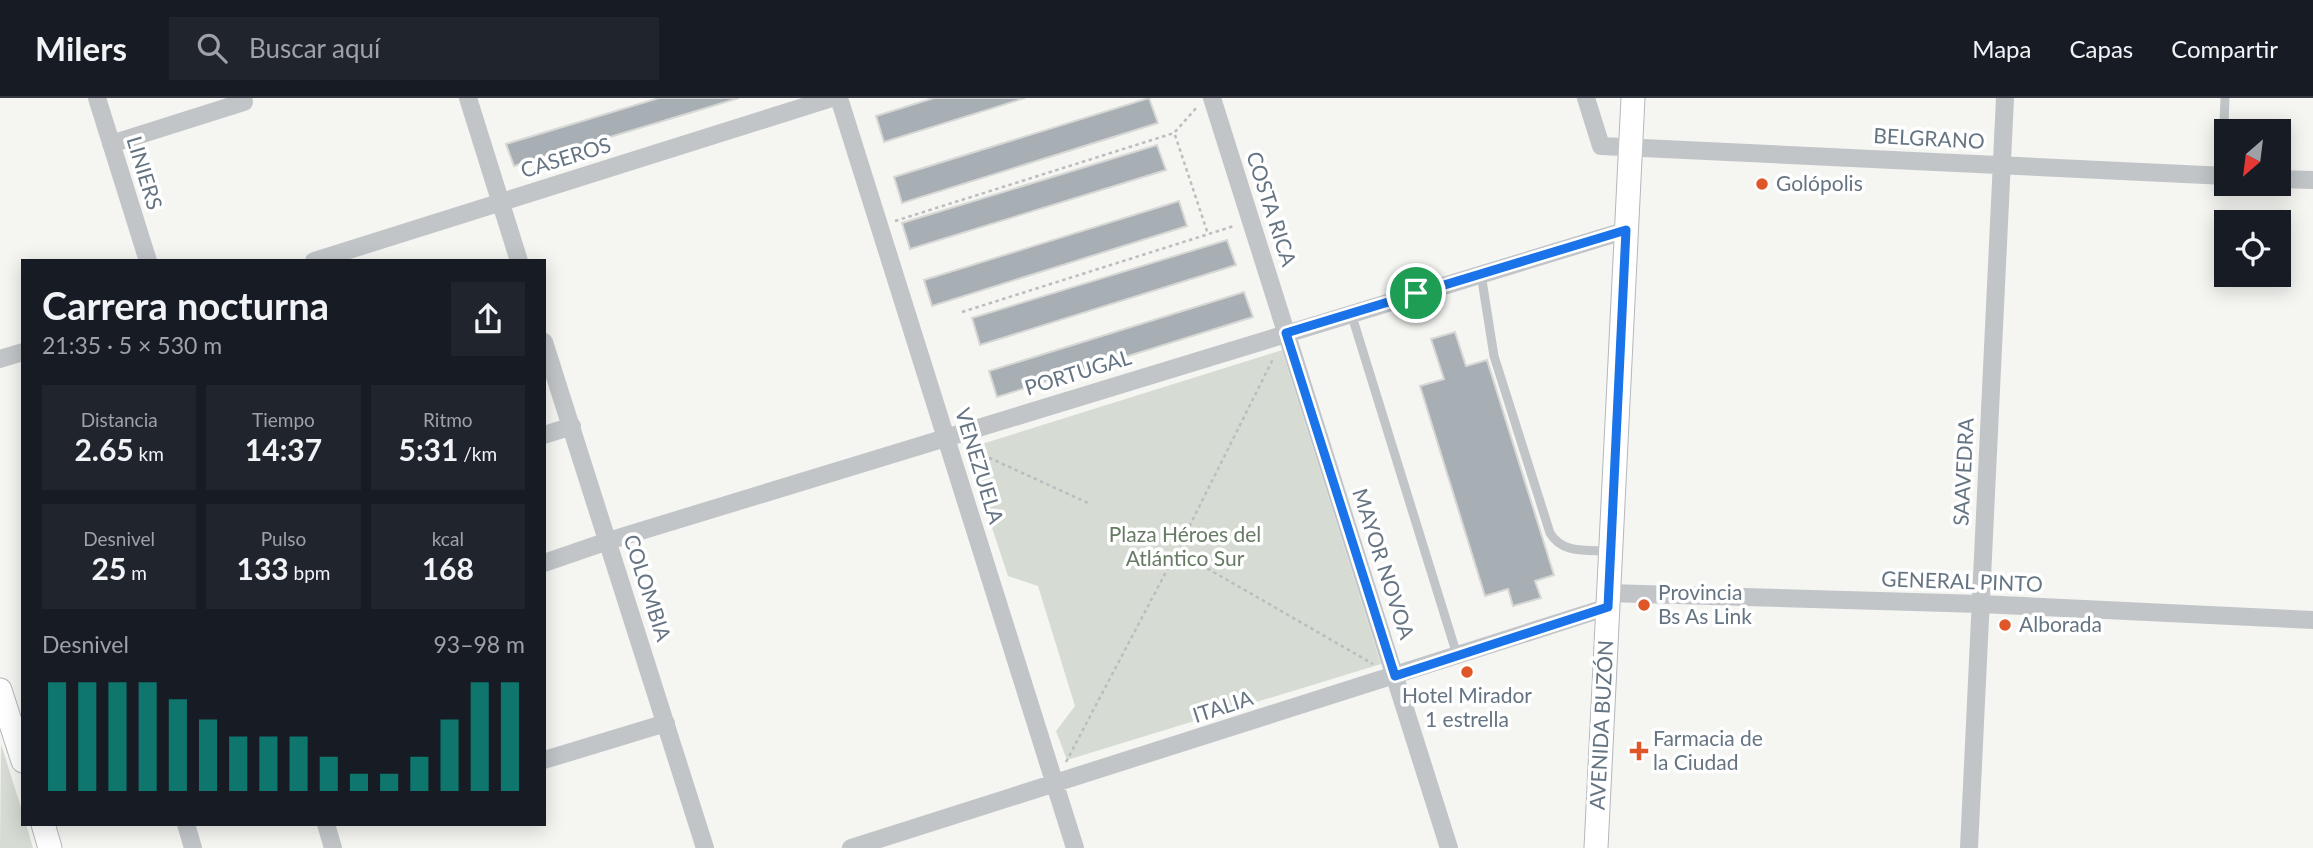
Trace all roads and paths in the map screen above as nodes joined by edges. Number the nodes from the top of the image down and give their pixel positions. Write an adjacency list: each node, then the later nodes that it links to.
1 (97, 98): 14 (street, LINIERS)
2 (468, 98): 20 (street)
3 (832, 98): 20 (street, CASEROS)
4 (839, 98): 22 (street, VENEZUELA)
5 (1205, 98): 13 (path)
6 (1212, 98): 21 (street, COSTA RICA)
7 (1586, 98): 15 (street, BELGRANO)
8 (1633, 98): 15 (main road, AVENIDA BUZÓN)
9 (2005, 98): 16 (street, SAAVEDRA)
10 (2225, 98): 12 (lane)
11 (244, 102): 14 (street)
12 (2225, 119)
13 (1174, 133): 22 (path); 24 (path)
14 (111, 144): 25 (street, LINIERS)
15 (1630, 147): 16 (street, BELGRANO); 23 (main road, AVENIDA BUZÓN)
16 (2001, 165): 17 (street, BELGRANO); 44 (street, SAAVEDRA)
17 (2214, 176)
18 (2291, 179): 19 (street)
19 (2313, 180)
20 (501, 202): 26 (street, CASEROS); 27 (street)
21 (1251, 221): 24 (path); 31 (street, COSTA RICA)
22 (880, 226): 37 (street, VENEZUELA)
23 (1626, 230): 28 (street, PORTUGAL); 41 (main road, AVENIDA BUZÓN)
24 (1208, 234): 29 (path)
25 (147, 259)
26 (320, 259)
27 (518, 259)
28 (1480, 274): 30 (street, PORTUGAL); 41 (lane)
29 (962, 312)
30 (1351, 313): 31 (street, PORTUGAL); 46 (lane)
31 (1286, 333): 37 (street, PORTUGAL); 40 (path); 47 (street, MAYOR NOVOA)
32 (546, 348): 35 (street, COLOMBIA)
33 (21, 353): 34 (street)
34 (0, 359)
35 (572, 426): 36 (street); 39 (street, COLOMBIA)
36 (546, 434)
37 (946, 438): 38 (path); 39 (street, PORTUGAL); 53 (street, VENEZUELA)
38 (1088, 503)
39 (608, 541): 42 (street, PORTUGAL); 49 (street, COLOMBIA)
40 (1177, 551): 47 (path); 53 (path)
41 (1611, 552): 43 (main road, AVENIDA BUZÓN)
42 (546, 562)
43 (1608, 600): 44 (street, GENERAL PINTO); 46 (street, ITALIA); 64 (main road, AVENIDA BUZÓN)
44 (1981, 604): 45 (street, GENERAL PINTO); 65 (street, SAAVEDRA)
45 (2313, 620)
46 (1457, 655): 47 (street, ITALIA)
47 (1395, 676): 53 (street, ITALIA); 63 (street, MAYOR NOVOA)
48 (0, 690): 50 (main road)
49 (666, 723): 52 (street); 60 (street, COLOMBIA)
50 (13, 737): 51 (main road)
51 (21, 756)
52 (546, 759)
53 (1055, 783): 61 (street, ITALIA); 62 (street, VENEZUELA)
54 (44, 826): 57 (main road)
55 (187, 826): 58 (street)
56 (327, 826): 59 (street)
57 (50, 848)
58 (193, 848)
59 (333, 848)
60 (705, 848)
61 (851, 848)
62 (1075, 848)
63 (1449, 848)
64 (1596, 848)
65 (1969, 848)

